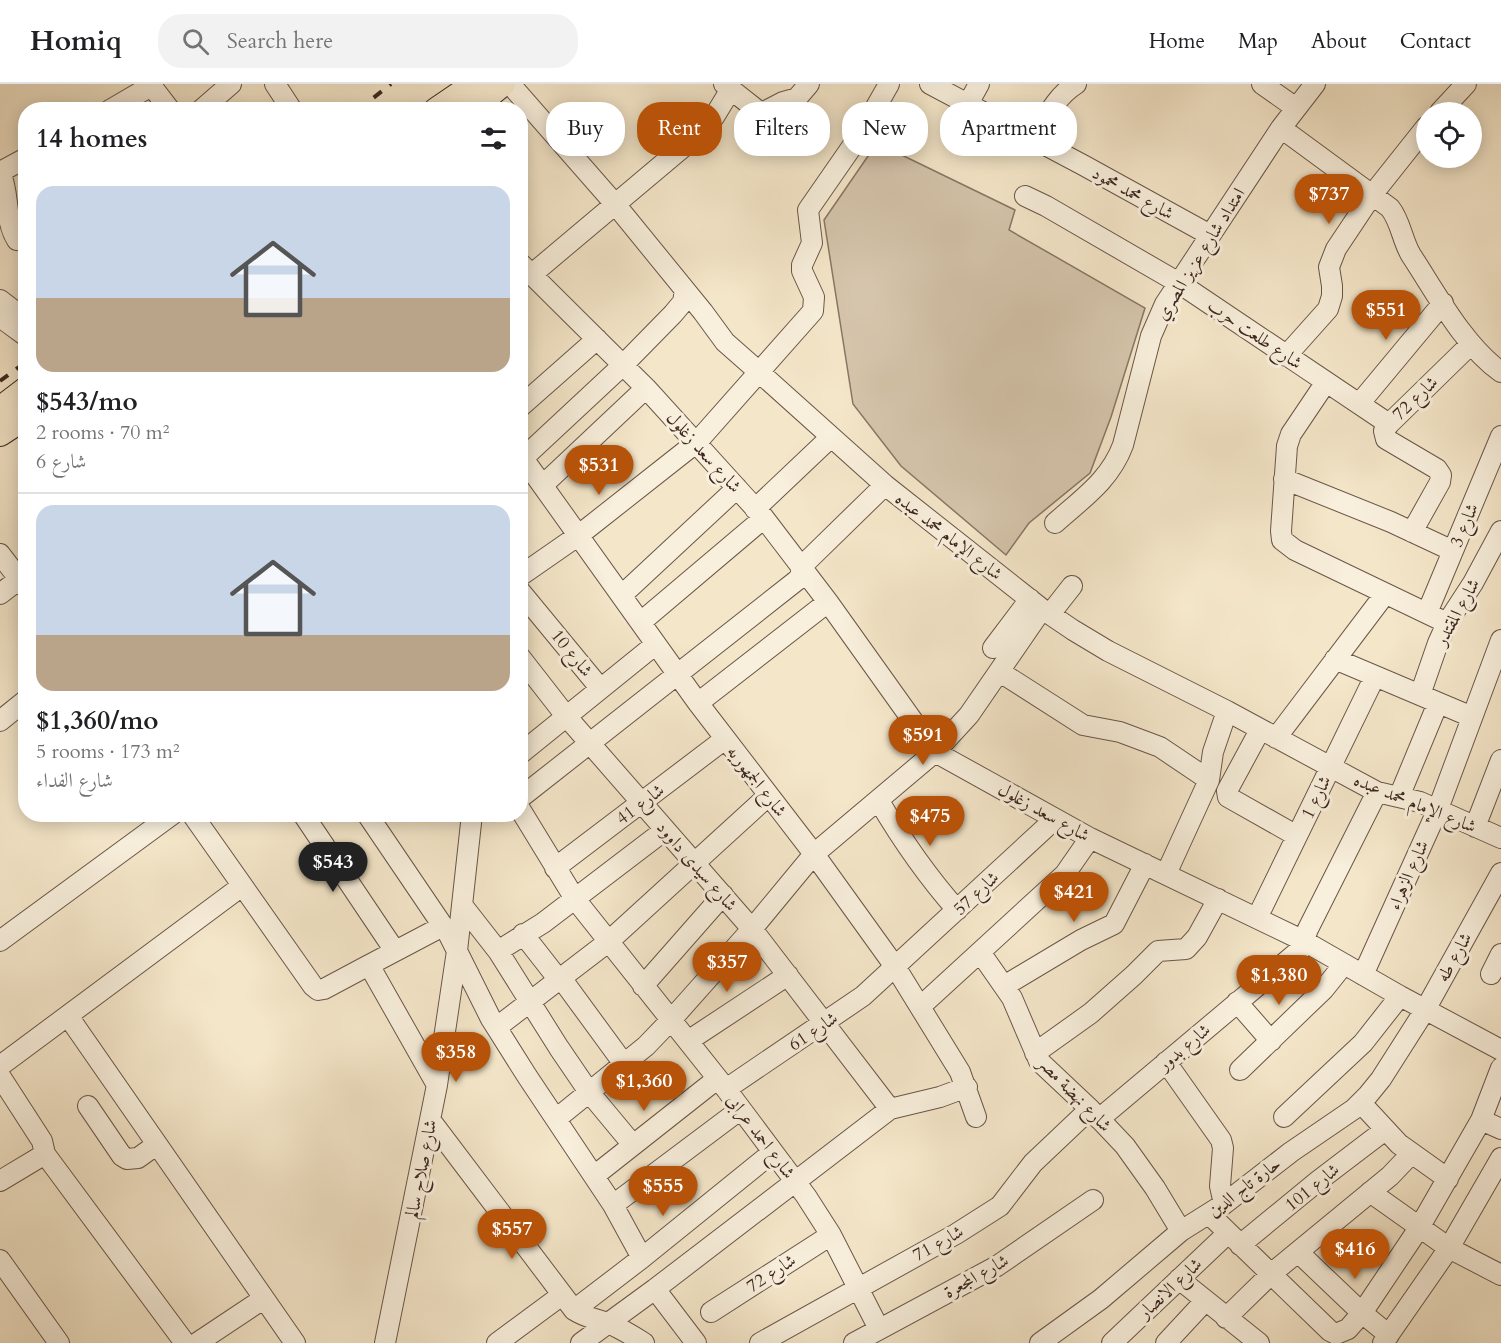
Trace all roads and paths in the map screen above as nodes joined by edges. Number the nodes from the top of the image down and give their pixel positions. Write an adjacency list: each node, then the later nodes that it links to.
1 (231, 84): 18 (street)
2 (275, 84): 19 (street)
3 (474, 84): 20 (main road)
4 (503, 84): 21 (main road)
5 (510, 84): 22 (street, شارع الإمام محمد عبده)
6 (809, 84): 15 (street)
7 (889, 84): 52 (street)
8 (930, 84): 23 (street, شارع محمد محمود)
9 (979, 84): 24 (street)
10 (1076, 84): 25 (street)
11 (1262, 84): 28 (street)
12 (1315, 84): 28 (street, امتداد شارع عزيز المصري)
13 (1466, 84): 26 (street)
14 (150, 85): 16 (street); 17 (street)
15 (728, 87): 36 (street)
16 (123, 102)
17 (164, 102)
18 (210, 102)
19 (287, 102)
20 (448, 102)
21 (481, 102)
22 (526, 102)
23 (964, 102)
24 (969, 102)
25 (1056, 102)
26 (1449, 102)
27 (528, 105): 36 (street, شارع الإمام محمد عبده)
28 (1296, 108): 29 (street, امتداد شارع عزيز المصري)
29 (1281, 128): 34 (street); 37 (street, امتداد شارع عزيز المصري)
30 (1416, 140): 34 (street)
31 (1065, 156): 37 (street, شارع محمد محمود)
32 (18, 162): 33 (street)
33 (0, 172): 38 (street)
34 (1372, 195): 44 (street); 50 (street)
35 (1024, 196): 41 (street, شارع طلعت حرب)
36 (615, 204): 39 (street); 42 (street, شارع الإمام محمد عبده)
37 (1210, 235): 41 (street, امتداد شارع عزيز المصري)
38 (18, 240)
39 (528, 268)
40 (528, 271): 48 (street, شارع سعد زغلول)
41 (1179, 283): 50 (street, شارع طلعت حرب); 73 (street, امتداد شارع عزيز المصري)
42 (685, 290): 51 (street); 52 (street, شارع الإمام محمد عبده)
43 (0, 300): 45 (street)
44 (1443, 303): 49 (street); 58 (street)
45 (18, 314)
46 (0, 317): 47 (street)
47 (18, 330)
48 (597, 339): 51 (street, شارع سعد زغلول); 57 (street)
49 (1471, 344): 53 (street); 61 (street, شارع 72)
50 (1286, 356): 54 (street, شارع طلعت حرب)
51 (623, 365): 55 (street, شارع سعد زغلول); 66 (street)
52 (759, 372): 64 (street, شارع الإمام محمد عبده); 65 (street)
53 (1501, 372)
54 (1326, 382): 58 (street, شارع طلعت حرب); 68 (street)
55 (646, 388): 65 (street, شارع سعد زغلول); 69 (street)
56 (18, 394): 59 (main road)
57 (528, 400)
58 (1359, 404): 61 (street, شارع طلعت حرب)
59 (0, 409)
60 (18, 422): 62 (main road)
61 (1389, 424): 75 (street, شارع 72)
62 (0, 434)
63 (1501, 436): 77 (street, شارع 3)
64 (831, 437): 70 (street, شارع الإمام محمد عبده); 72 (street)
65 (697, 442): 71 (street, شارع سعد زغلول); 76 (street)
66 (528, 452)
67 (528, 467): 69 (street, شارع الجمهوريه)
68 (1284, 478): 75 (street); 85 (street)
69 (543, 485): 76 (street, شارع الجمهوريه)
70 (885, 485): 79 (street); 89 (street, شارع الإمام محمد عبده)
71 (737, 488): 72 (street, شارع سعد زغلول); 86 (street)
72 (760, 514): 79 (street, شارع سعد زغلول); 91 (street)
73 (1055, 523)
74 (1501, 531): 92 (street, شارع المقتدر)
75 (1412, 532): 77 (street)
76 (579, 535): 80 (street); 86 (street, شارع الجمهوريه)
77 (1453, 551): 90 (street, شارع 3)
78 (0, 554): 81 (street)
79 (801, 567): 88 (street, شارع سعد زغلول); 99 (street)
80 (528, 570)
81 (18, 575)
82 (18, 584): 84 (street)
83 (1072, 586): 89 (street)
84 (0, 594)
85 (1385, 594): 90 (street); 96 (street)
86 (622, 595): 91 (street, شارع الجمهوريه)
87 (528, 601): 101 (street, شارع 10)
88 (828, 602): 103 (street); 113 (street, شارع سعد زغلول)
89 (1040, 608): 95 (street); 98 (street); 105 (street, شارع الإمام محمد عبده)
90 (1427, 613): 92 (street)
91 (641, 622): 94 (street, شارع الجمهوريه)
92 (1447, 623): 102 (street, شارع المقتدر)
93 (1501, 639): 107 (street, شارع الزهراء)
94 (656, 644): 99 (street, شارع الجمهوريه); 101 (street)
95 (993, 648)
96 (1335, 659): 100 (street); 109 (street)
97 (528, 667): 106 (street, شارع سيدى داوود)
98 (1000, 672): 113 (street); 116 (street)
99 (678, 675): 103 (street, شارع الجمهوريه); 111 (street)
100 (1375, 676): 102 (street); 115 (street, شارع 1)
101 (600, 688): 106 (street)
102 (1429, 699): 107 (street); 120 (street, شارع المقتدر)
103 (698, 703): 110 (street, شارع الجمهوريه)
104 (18, 706): 108 (street)
105 (1227, 711): 109 (street, شارع الإمام محمد عبده); 116 (street)
106 (566, 717): 111 (street, شارع سيدى داوود); 112 (street)
107 (1472, 717): 123 (street, شارع الزهراء)
108 (0, 720)
109 (1268, 734): 115 (street, شارع الإمام محمد عبده); 133 (street)
110 (724, 739): 119 (street, شارع الجمهوريه); 122 (street, شارع 41)
111 (590, 744): 117 (street); 122 (street, شارع سيدى داوود)
112 (528, 748)
113 (935, 752): 121 (street); 124 (street, شارع سعد زغلول)
114 (1501, 760): 131 (street)
115 (1330, 767): 118 (street, شارع الإمام محمد عبده); 133 (street, شارع 1)
116 (1209, 780): 141 (street)
117 (528, 792)
118 (1377, 792): 120 (street, شارع الإمام محمد عبده); 153 (street, شارع بدور)
119 (768, 796): 136 (street, شارع الجمهوريه); 137 (street)
120 (1399, 797): 123 (street, شارع الإمام محمد عبده)
121 (879, 801): 136 (street); 147 (street)
122 (642, 803): 132 (street, شارع سيدى داوود); 139 (street, شارع 41)
123 (1438, 809): 131 (street, شارع الإمام محمد عبده); 165 (street, شارع الزهراء)
124 (1055, 819): 134 (street, شارع سعد زغلول); 147 (street, شارع 57)
125 (161, 822): 152 (street)
126 (198, 822): 142 (street)
127 (308, 822): 155 (street)
128 (372, 822): 149 (street)
129 (471, 822): 146 (street, شارع صلاح سالم)
130 (528, 822): 139 (street, شارع احمد عرابى)
131 (1475, 827): 135 (street, شارع الإمام محمد عبده)
132 (665, 830): 137 (street, شارع سيدى داوود); 144 (street)
133 (1297, 836): 148 (street, شارع 1)
134 (1090, 838): 138 (street, شارع سعد زغلول); 158 (street)
135 (1501, 838)
136 (814, 854): 150 (street); 162 (street, شارع الجمهوريه)
137 (695, 863): 143 (street, شارع سيدى داوود); 154 (street)
138 (1145, 864): 141 (street, شارع سعد زغلول); 168 (street)
139 (555, 868): 144 (street, شارع احمد عرابى)
140 (1501, 873): 173 (street, شارع طه)
141 (1166, 874): 145 (street, شارع سعد زغلول)
142 (242, 886): 161 (street); 174 (street)
143 (723, 895): 150 (street, شارع سيدى داوود); 167 (street)
144 (575, 899): 151 (street); 154 (street, شارع احمد عرابى)
145 (1218, 899): 148 (street, شارع سعد زغلول); 181 (street)
146 (462, 904): 156 (street, شارع صلاح سالم); 157 (street)
147 (957, 910): 162 (street, شارع 57)
148 (1257, 918): 153 (street, شارع سعد زغلول)
149 (443, 926): 155 (street); 156 (street)
150 (752, 929): 164 (street, شارع سيدى داوود); 175 (street)
151 (523, 934): 157 (street); 166 (street)
152 (0, 941)
153 (1304, 941): 160 (street, شارع سعد زغلول); 171 (street, شارع بدور)
154 (608, 942): 166 (street); 167 (street, شارع احمد عرابى)
155 (395, 951): 161 (street)
156 (457, 951): 177 (street); 189 (street, شارع صلاح سالم)
157 (498, 951): 170 (street)
158 (980, 952): 168 (street, شارع نهضة مصر); 172 (street)
159 (1501, 954): 163 (street)
160 (1344, 964): 165 (street, شارع سعد زغلول); 179 (street)
161 (369, 965): 189 (street)
162 (896, 968): 172 (street, شارع الجمهوريه); 176 (street, شارع 61)
163 (1491, 974)
164 (788, 975): 176 (street, شارع سيدى داوود); 178 (street)
165 (1363, 975): 169 (street, شارع سعد زغلول)
166 (560, 979): 170 (street); 183 (street)
167 (643, 986): 175 (street, شارع احمد عرابى)
168 (1004, 986): 181 (street, شارع نهضة مصر)
169 (1400, 996): 173 (street, شارع سعد زغلول); 198 (street)
170 (530, 1001): 177 (street); 191 (street)
171 (1238, 1002): 179 (street); 182 (street, شارع بدور)
172 (921, 1005): 190 (street, شارع الجمهوريه)
173 (1425, 1010): 180 (street, شارع سعد زغلول); 192 (street, حارة تاج الدين)
174 (68, 1016): 184 (street); 204 (street)
175 (671, 1020): 178 (street, شارع احمد عرابى); 183 (street)
176 (825, 1023): 188 (street, شارع 61); 195 (street, شارع سيدى داوود)
177 (497, 1027): 199 (street)
178 (688, 1041): 188 (street, شارع احمد عرابى)
179 (1271, 1041): 186 (street)
180 (1501, 1050)
181 (1035, 1053): 196 (street, شارع نهضة مصر)
182 (1166, 1062): 196 (street, شارع بدور); 217 (street)
183 (624, 1064): 191 (street)
184 (0, 1066)
185 (1501, 1068): 200 (street)
186 (1240, 1070)
187 (0, 1076): 207 (street)
188 (722, 1084): 194 (street, شارع احمد عرابى); 205 (street, شارع 61)
189 (437, 1085): 201 (street, شارع صلاح سالم)
190 (967, 1087): 195 (street); 197 (street, شارع الجمهوريه)
191 (590, 1092): 199 (street); 205 (street)
192 (1361, 1103): 203 (street); 217 (street, حارة تاج الدين)
193 (88, 1106): 204 (street)
194 (741, 1109): 206 (street, شارع احمد عرابى); 216 (street)
195 (890, 1109): 213 (street)
196 (1095, 1114): 219 (street, شارع نهضة مصر); 229 (street, شارع 71)
197 (976, 1117)
198 (1284, 1117)
199 (556, 1119): 210 (street)
200 (1481, 1120): 202 (street); 211 (street)
201 (430, 1121): 233 (street); 245 (street, شارع صلاح سالم)
202 (1501, 1129)
203 (1385, 1130): 208 (street); 221 (street, شارع 101)
204 (156, 1145): 231 (street)
205 (633, 1145): 210 (street, شارع 61)
206 (773, 1152): 213 (street, شارع احمد عرابى); 224 (street)
207 (45, 1154): 212 (street); 242 (street)
208 (1411, 1154): 211 (street); 214 (street)
209 (1501, 1158): 222 (street)
210 (594, 1176): 216 (street)
211 (1448, 1179): 218 (street)
212 (0, 1181)
213 (796, 1182): 220 (street, شارع احمد عرابى); 230 (street)
214 (1370, 1192): 218 (street); 223 (street)
215 (1093, 1200): 238 (street, شارع المجعرة)
216 (613, 1204): 224 (street)
217 (1216, 1209): 219 (street, حارة تاج الدين); 221 (street)
218 (1419, 1228): 222 (street); 235 (street)
219 (1181, 1231): 252 (street, حارة تاج الدين)
220 (831, 1235): 229 (street, شارع احمد عرابى); 234 (street, شارع 72)
221 (1234, 1239): 226 (street); 228 (street, شارع الانصار)
222 (1449, 1248): 227 (street); 239 (street)
223 (1298, 1252): 226 (street); 235 (street)
224 (642, 1258): 233 (street)
225 (0, 1260): 241 (street)
226 (1271, 1274): 235 (street); 236 (street)
227 (1501, 1275)
228 (1179, 1279): 232 (street); 253 (street, شارع الانصار)
229 (858, 1288): 238 (street, شارع احمد عرابى); 250 (street, شارع 71)
230 (656, 1289): 237 (street); 249 (street)
231 (263, 1299): 243 (street); 244 (street)
232 (1205, 1301): 236 (street); 254 (street)
233 (568, 1302): 237 (street); 246 (street)
234 (711, 1312)
235 (1362, 1312): 239 (street)
236 (1226, 1318): 240 (street)
237 (608, 1323): 247 (street); 248 (street)
238 (879, 1329): 251 (street, شارع المجعرة)
239 (1386, 1339)
240 (1254, 1342)
241 (59, 1343)
242 (185, 1343)
243 (197, 1343)
244 (295, 1343)
245 (386, 1343)
246 (496, 1343)
247 (581, 1343)
248 (644, 1343)
249 (696, 1343)
250 (760, 1343)
251 (854, 1343)
252 (1040, 1343)
253 (1112, 1343)
254 (1166, 1343)

